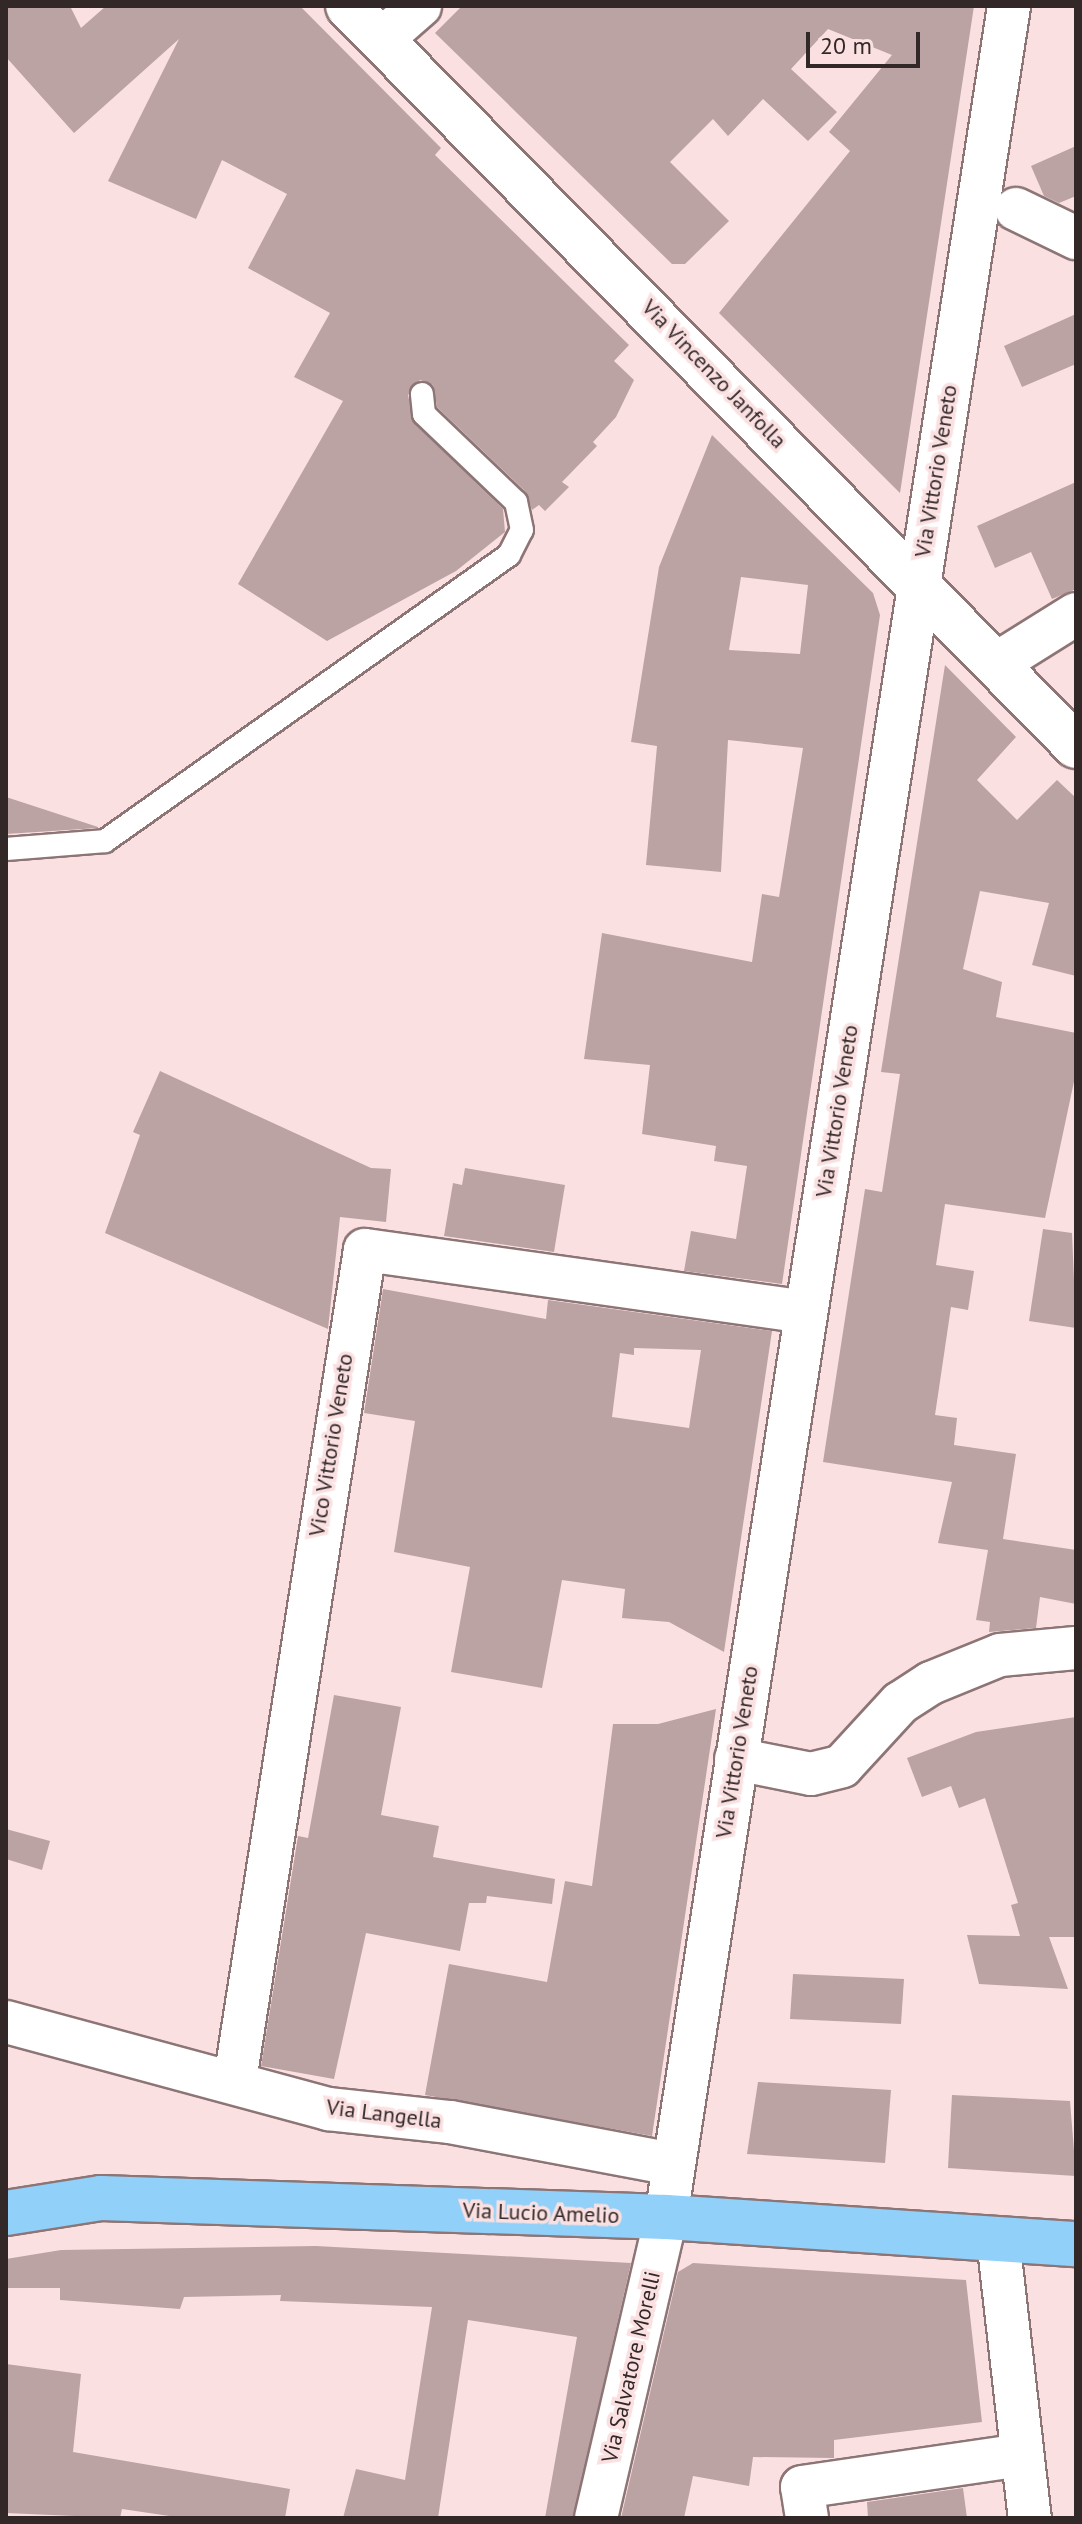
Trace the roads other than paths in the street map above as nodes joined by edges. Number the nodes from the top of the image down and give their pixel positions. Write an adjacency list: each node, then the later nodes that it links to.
1 (348, 6): 4 (main road, Via Vincenzo Janfolla)
2 (420, 6): 4 (street)
3 (1009, 6): 8 (street, Via Vittorio Veneto)
4 (381, 40): 8 (main road, Via Vincenzo Janfolla)
5 (1016, 209): 6 (street)
6 (1076, 238)
7 (422, 394): 12 (lane)
8 (918, 585): 10 (main road, Via Vincenzo Janfolla); 13 (street, Via Vittorio Veneto)
9 (1076, 614): 10 (street)
10 (996, 664): 11 (main road, Via Vincenzo Janfolla)
11 (1076, 746)
12 (6, 849)
13 (806, 1312): 15 (street, Via Vittorio Veneto); 17 (street, Vico Vittorio Veneto)
14 (1076, 1648): 15 (street)
15 (736, 1759): 18 (street, Via Vittorio Veneto)
16 (6, 2022): 17 (street, Via Langella)
17 (235, 2080): 18 (street, Via Langella)
18 (673, 2164): 20 (street, Via Vittorio Veneto)
19 (6, 2213): 20 (main road, Via Lucio Amelio)
20 (666, 2217): 21 (main road, Via Lucio Amelio); 24 (street, Via Salvatore Morelli)
21 (998, 2239): 22 (main road, Via Lucio Amelio); 23 (street)
22 (1076, 2244)
23 (1022, 2455): 25 (street); 26 (street)
24 (596, 2518)
25 (807, 2518)
26 (1030, 2518)

